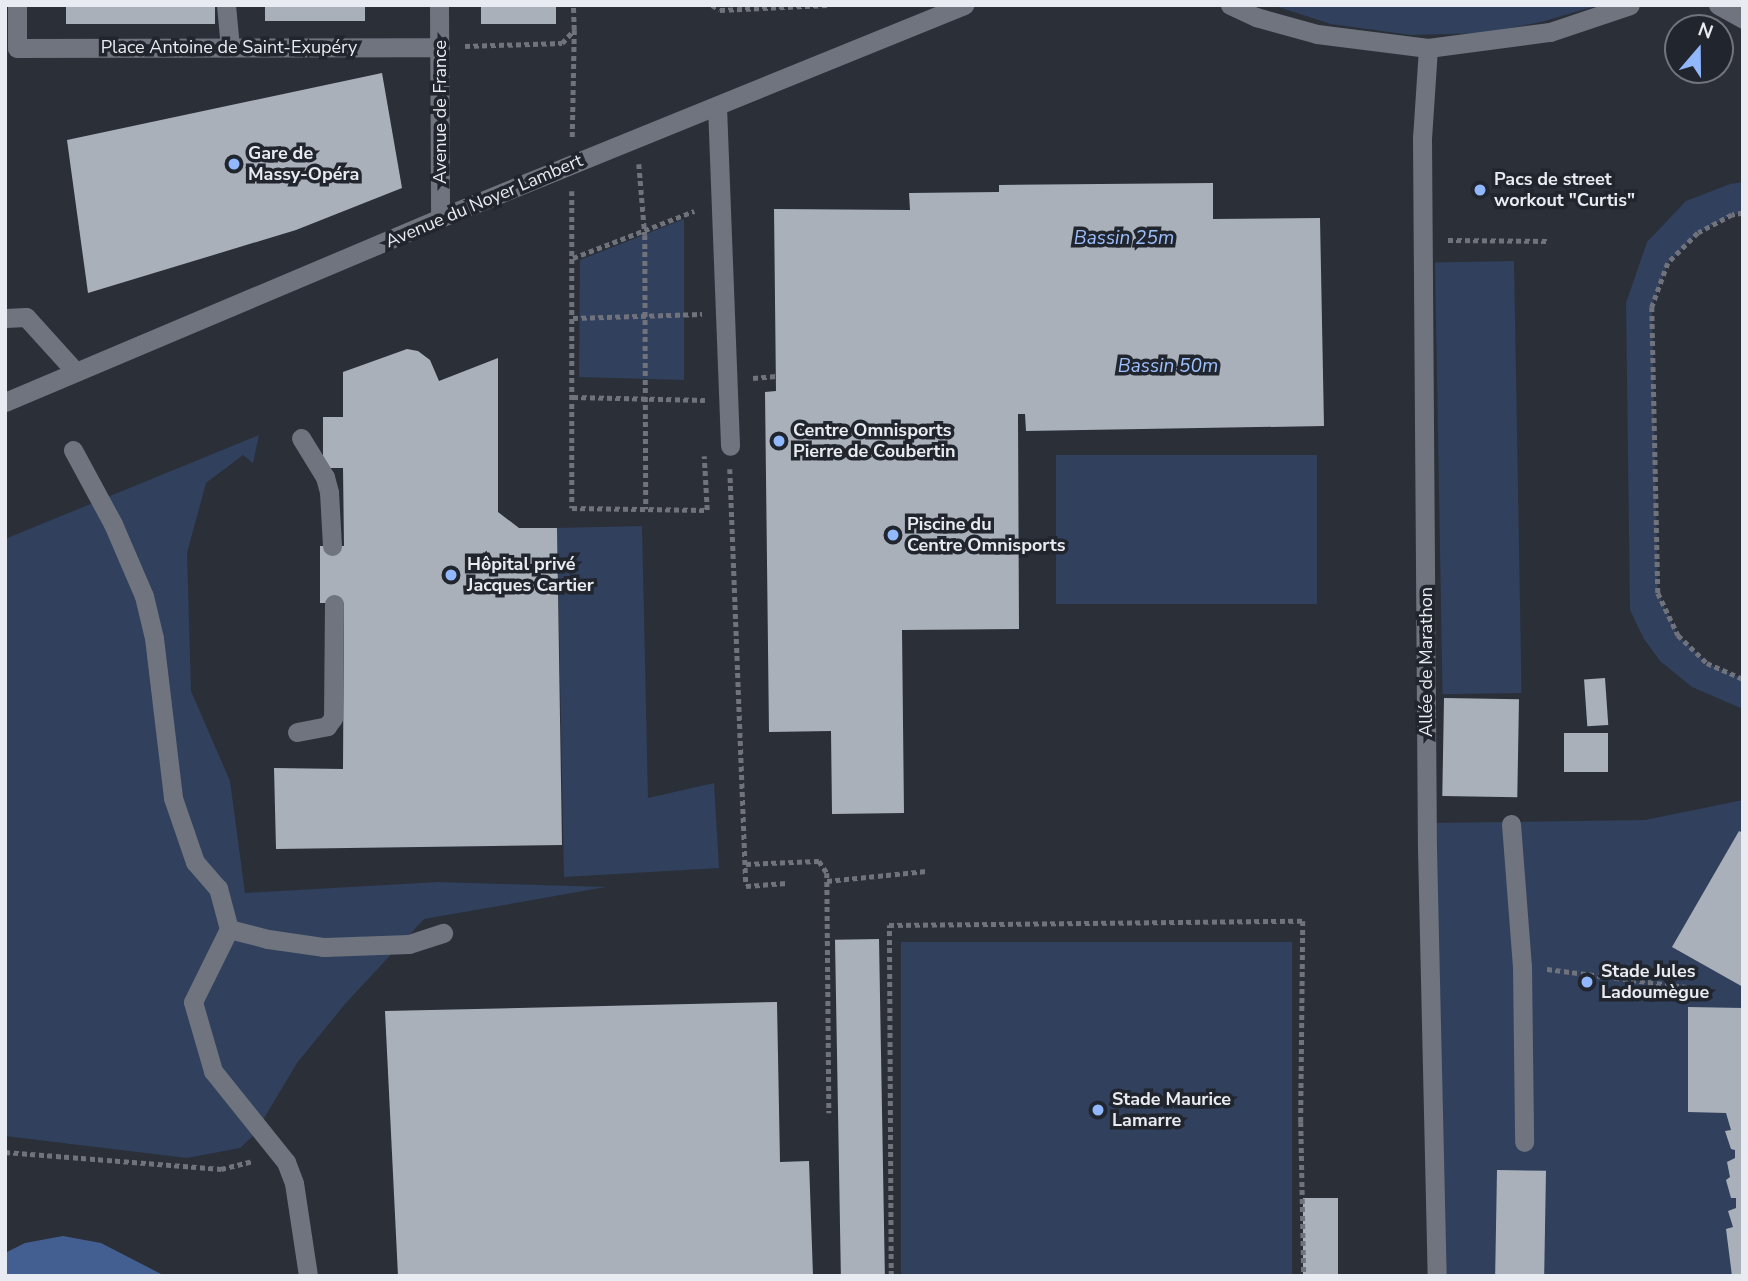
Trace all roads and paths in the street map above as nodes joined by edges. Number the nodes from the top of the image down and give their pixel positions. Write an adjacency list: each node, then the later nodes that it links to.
1 (17, 5): 13 (street, Place Antoine de Saint-Exupéry)
2 (226, 5): 13 (street)
3 (439, 5): 14 (street, Avenue de France)
4 (573, 5): 14 (path)
5 (712, 5): 11 (path)
6 (827, 5): 11 (path)
7 (964, 5): 16 (street, Avenue du Noyer Lambert)
8 (1230, 5): 15 (street)
9 (1630, 5): 15 (street)
10 (1718, 5): 12 (street)
11 (814, 6)
12 (1743, 19)
13 (230, 47): 14 (street, Place Antoine de Saint-Exupéry)
14 (440, 47): 20 (street, Avenue de France)
15 (1428, 48): 22 (street, Allée de Marathon)
16 (717, 106): 17 (street, Avenue du Noyer Lambert); 26 (street)
17 (636, 138): 20 (street, Avenue du Noyer Lambert); 21 (path)
18 (694, 211): 21 (path)
19 (1743, 213): 41 (path)
20 (440, 218): 30 (street, Avenue du Noyer Lambert)
21 (645, 230): 24 (path); 27 (path)
22 (1423, 240): 23 (path); 59 (street, Allée de Marathon)
23 (1550, 241)
24 (573, 258)
25 (573, 265): 29 (path)
26 (726, 313): 27 (path); 33 (street)
27 (645, 315): 29 (path); 32 (path)
28 (5, 317): 30 (street)
29 (573, 318): 31 (path)
30 (75, 371): 34 (street, Avenue du Noyer Lambert)
31 (572, 397): 32 (path); 38 (path)
32 (645, 398): 33 (path); 38 (path)
33 (729, 400): 36 (street)
34 (5, 402)
35 (301, 438): 39 (street)
36 (730, 446): 38 (path); 44 (path)
37 (73, 450): 48 (street)
38 (646, 509)
39 (332, 546)
40 (334, 604): 42 (street)
41 (1743, 679)
42 (298, 732)
43 (1511, 824): 50 (street)
44 (746, 864): 46 (path); 47 (path)
45 (927, 871): 46 (path)
46 (827, 881): 52 (path)
47 (787, 883)
48 (229, 929): 49 (street); 54 (street)
49 (443, 933)
50 (1522, 966): 51 (path); 53 (street)
51 (1700, 989)
52 (829, 1113)
53 (1524, 1142)
54 (274, 1149): 55 (path); 56 (street)
55 (5, 1152)
56 (308, 1276)
57 (891, 1276): 58 (path)
58 (1304, 1276)
59 (1437, 1276)

